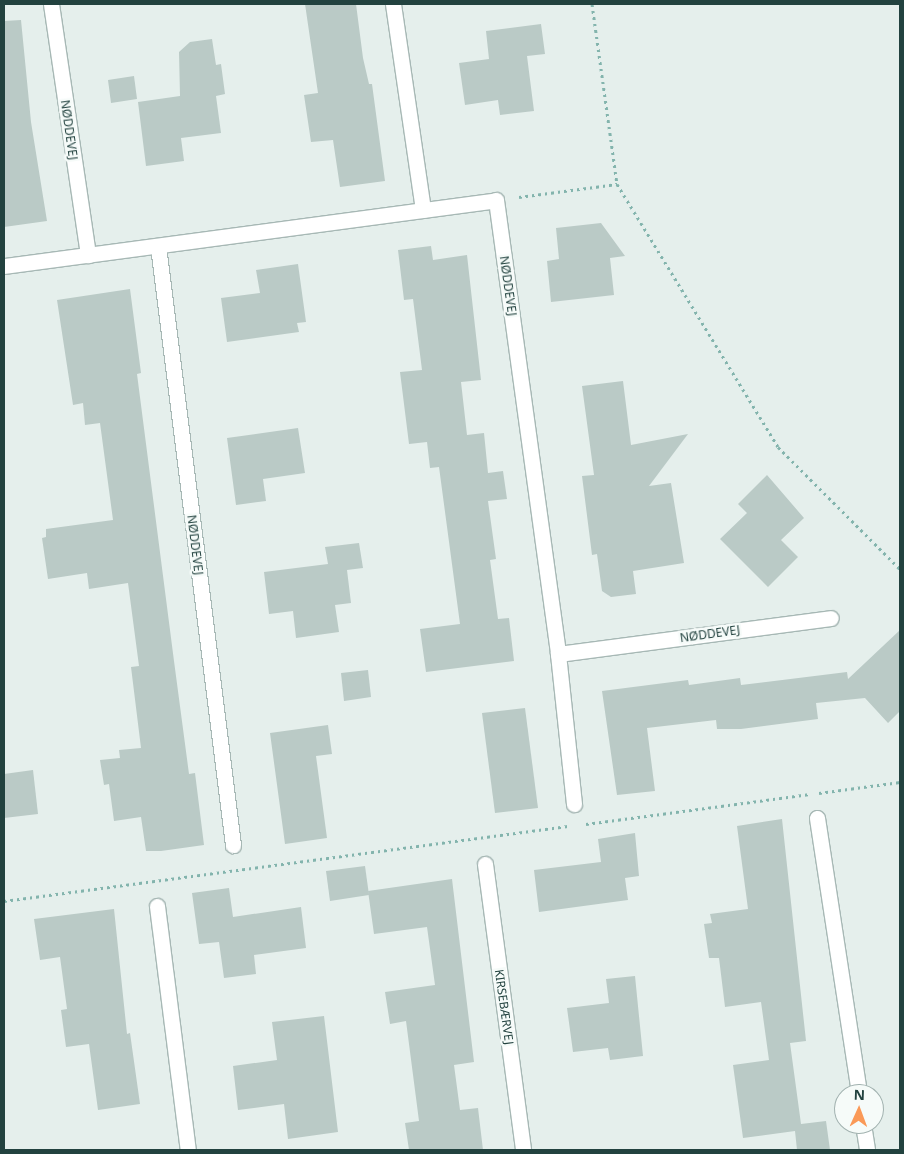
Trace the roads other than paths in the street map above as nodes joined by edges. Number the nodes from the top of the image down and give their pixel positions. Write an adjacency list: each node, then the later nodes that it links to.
1 (51, 4): 5 (street, NØDDEVEJ)
2 (393, 4): 3 (street)
3 (423, 210): 4 (street); 8 (street, NØDDEVEJ)
4 (158, 246): 5 (street); 11 (street, NØDDEVEJ)
5 (88, 256): 6 (street)
6 (4, 266)
7 (831, 618): 8 (street, NØDDEVEJ)
8 (558, 654): 9 (street, NØDDEVEJ)
9 (574, 804)
10 (817, 818): 14 (street)
11 (233, 845)
12 (485, 864): 17 (street, KIRSEBÆRVEJ)
13 (157, 906): 16 (street)
14 (857, 1084)
15 (865, 1134): 18 (street)
16 (188, 1150)
17 (523, 1150)
18 (867, 1150)

